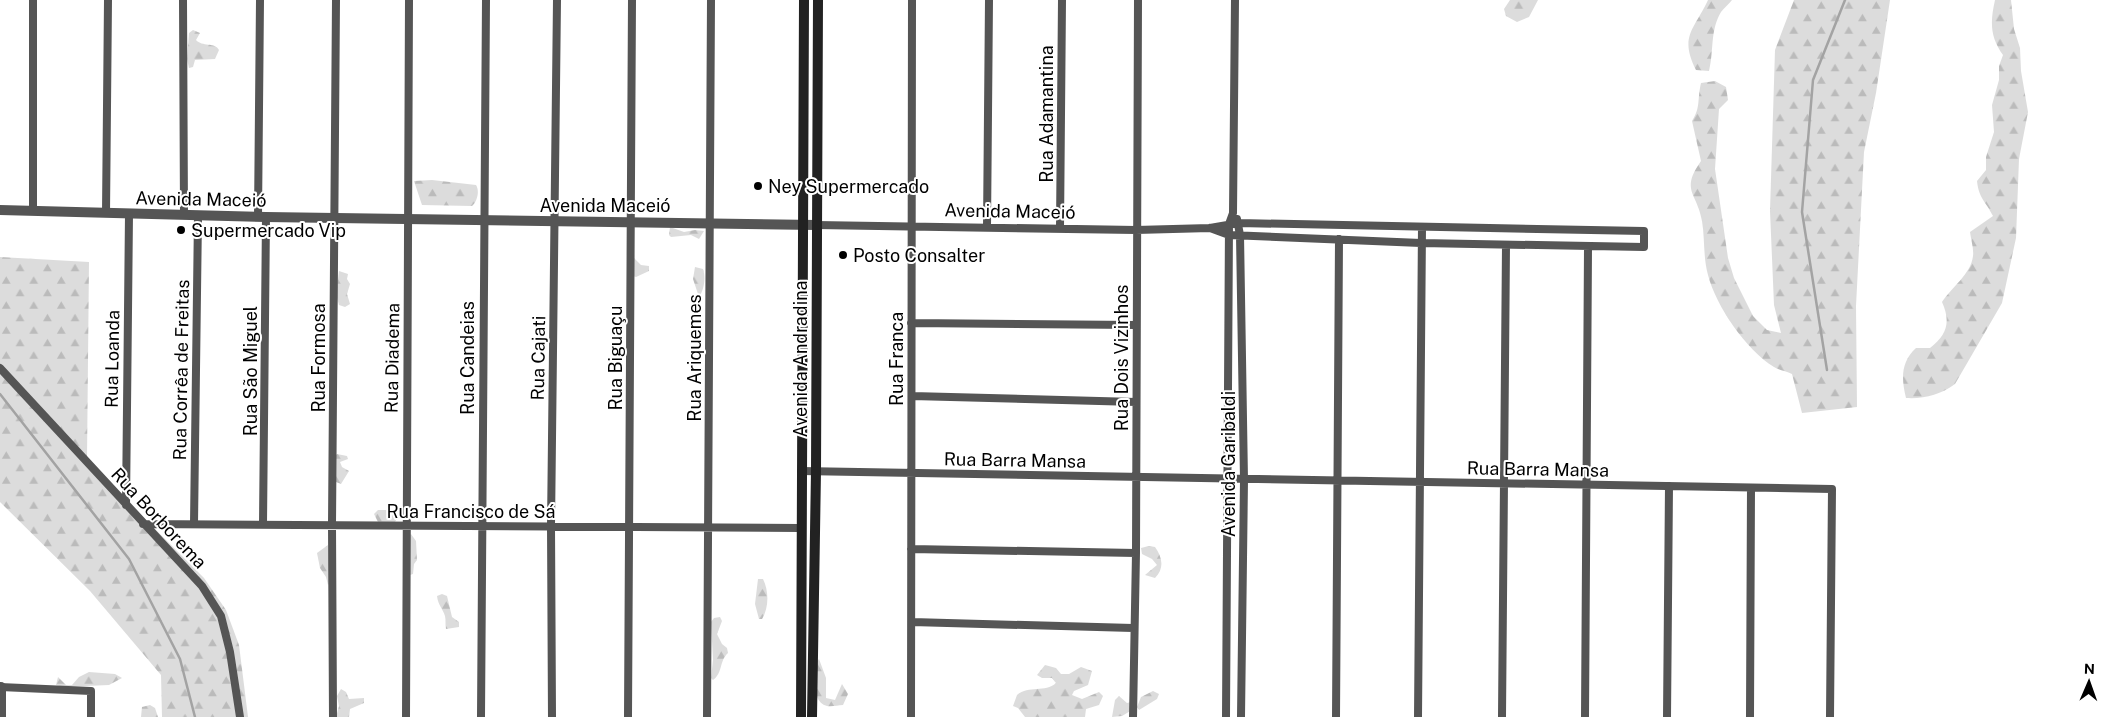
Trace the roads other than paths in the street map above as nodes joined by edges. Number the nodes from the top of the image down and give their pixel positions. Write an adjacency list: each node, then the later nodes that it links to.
1 (33, 0): 19 (street)
2 (108, 0): 20 (street)
3 (183, 0): 23 (street)
4 (260, 0): 25 (street, Rua São Miguel)
5 (336, 0): 26 (street, Rua Formosa)
6 (409, 0): 27 (street, Rua Diadema)
7 (486, 0): 28 (street, Rua Candeias)
8 (557, 0): 29 (street, Rua Cajati)
9 (632, 0): 30 (street, Rua Biguaçu)
10 (711, 0): 31 (street, Rua Ariquemes)
11 (804, 0): 34 (main road, Avenida Andradina)
12 (818, 0): 35 (main road, Avenida Andradina)
13 (912, 0): 36 (street, Rua Franca)
14 (989, 0): 37 (street)
15 (1062, 0): 39 (street, Rua Adamantina)
16 (1138, 0): 41 (street, Rua Dois Vizinhos)
17 (1236, 0): 21 (street, Avenida Garibaldi)
18 (0, 210): 19 (street, Avenida Maceió)
19 (33, 210): 20 (street, Avenida Maceió)
20 (106, 213): 22 (street, Avenida Maceió)
21 (1233, 213): 32 (street, Avenida Garibaldi); 33 (street, Avenida Garibaldi)
22 (129, 214): 23 (street, Avenida Maceió); 65 (street, Rua Loanda)
23 (184, 215): 24 (street, Avenida Maceió)
24 (198, 216): 25 (street, Avenida Maceió); 67 (street, Rua Corrêa de Freitas)
25 (262, 217): 26 (street, Avenida Maceió); 68 (street, Rua São Miguel)
26 (334, 218): 27 (street, Avenida Maceió); 69 (street, Rua Formosa)
27 (409, 219): 28 (street, Avenida Maceió); 70 (street, Rua Diadema)
28 (483, 220): 29 (street, Avenida Maceió); 71 (street, Rua Candeias)
29 (555, 221): 30 (street, Avenida Maceió); 72 (street, Rua Cajati)
30 (630, 221): 31 (street, Avenida Maceió); 73 (street, Rua Biguaçu)
31 (710, 222): 34 (street, Avenida Maceió); 74 (street, Rua Ariquemes)
32 (1239, 223): 33 (street, Avenida Maceió); 38 (street, Avenida Maceió); 43 (street, Avenida Garibaldi)
33 (1229, 224): 40 (street, Avenida Maceió); 42 (street, Avenida Garibaldi)
34 (802, 225): 35 (street, Avenida Maceió); 53 (main road, Avenida Andradina)
35 (816, 225): 36 (street, Avenida Maceió); 54 (main road, Avenida Andradina)
36 (910, 226): 37 (street, Avenida Maceió); 48 (street, Rua Franca)
37 (987, 227): 39 (street, Avenida Maceió)
38 (1422, 227): 45 (street); 47 (street, Avenida Maceió)
39 (1060, 228): 41 (street, Avenida Maceió)
40 (1210, 228): 41 (street, Avenida Maceió); 42 (street, Avenida Maceió)
41 (1136, 230): 49 (street, Rua Dois Vizinhos)
42 (1229, 235): 43 (street); 57 (street, Avenida Garibaldi)
43 (1240, 235): 44 (street); 58 (street, Avenida Garibaldi)
44 (1339, 239): 45 (street); 59 (street)
45 (1421, 243): 46 (street); 60 (street)
46 (1506, 246): 47 (street); 61 (street)
47 (1588, 248): 62 (street)
48 (911, 323): 49 (street); 51 (street, Rua Franca)
49 (1136, 325): 52 (street, Rua Dois Vizinhos)
50 (0, 368): 65 (street, Rua Borborema)
51 (912, 396): 52 (street); 55 (street, Rua Franca)
52 (1136, 402): 56 (street, Rua Dois Vizinhos)
53 (801, 471): 54 (street, Rua Barra Mansa); 75 (main road, Avenida Andradina)
54 (816, 472): 55 (street, Rua Barra Mansa); 91 (main road, Avenida Andradina)
55 (911, 473): 56 (street, Rua Barra Mansa); 76 (street, Rua Franca)
56 (1135, 477): 57 (street, Rua Barra Mansa); 77 (street, Rua Dois Vizinhos)
57 (1229, 480): 58 (street, Rua Barra Mansa); 94 (street, Avenida Garibaldi)
58 (1244, 480): 59 (street, Rua Barra Mansa); 95 (street, Avenida Garibaldi)
59 (1338, 481): 60 (street, Rua Barra Mansa); 96 (street)
60 (1420, 482): 61 (street, Rua Barra Mansa); 97 (street)
61 (1502, 484): 62 (street, Rua Barra Mansa); 98 (street)
62 (1586, 485): 63 (street, Rua Barra Mansa); 99 (street)
63 (1669, 486): 64 (street, Rua Barra Mansa); 100 (street)
64 (1751, 488): 101 (street); 102 (street, Rua Barra Mansa)
65 (126, 505): 66 (street, Rua Borborema)
66 (143, 524): 67 (street, Rua Francisco de Sá); 83 (street, Rua Borborema)
67 (194, 524): 68 (street, Rua Francisco de Sá)
68 (263, 524): 69 (street, Rua Francisco de Sá)
69 (332, 525): 70 (street, Rua Francisco de Sá); 84 (street, Rua Formosa)
70 (405, 526): 71 (street, Rua Francisco de Sá); 85 (street, Rua Diadema)
71 (482, 526): 72 (street, Rua Francisco de Sá); 86 (street, Rua Candeias)
72 (551, 526): 73 (street, Rua Francisco de Sá); 87 (street, Rua Cajati)
73 (629, 528): 74 (street, Rua Francisco de Sá); 88 (street, Rua Biguaçu)
74 (708, 528): 75 (street, Rua Francisco de Sá); 89 (street, Rua Ariquemes)
75 (800, 528): 90 (main road, Avenida Andradina)
76 (911, 549): 77 (street); 78 (street, Rua Franca)
77 (1136, 553): 79 (street, Rua Dois Vizinhos)
78 (912, 622): 79 (street); 92 (street, Rua Franca)
79 (1133, 628): 93 (street, Rua Dois Vizinhos)
80 (1, 687): 81 (street); 82 (street)
81 (1, 717)
82 (91, 717)
83 (240, 717)
84 (334, 717)
85 (406, 717)
86 (481, 717)
87 (552, 717)
88 (628, 717)
89 (707, 717)
90 (801, 717)
91 (812, 717)
92 (911, 717)
93 (1133, 717)
94 (1226, 717)
95 (1241, 717)
96 (1336, 717)
97 (1418, 717)
98 (1502, 717)
99 (1585, 717)
100 (1667, 717)
101 (1750, 717)
102 (1830, 717)

